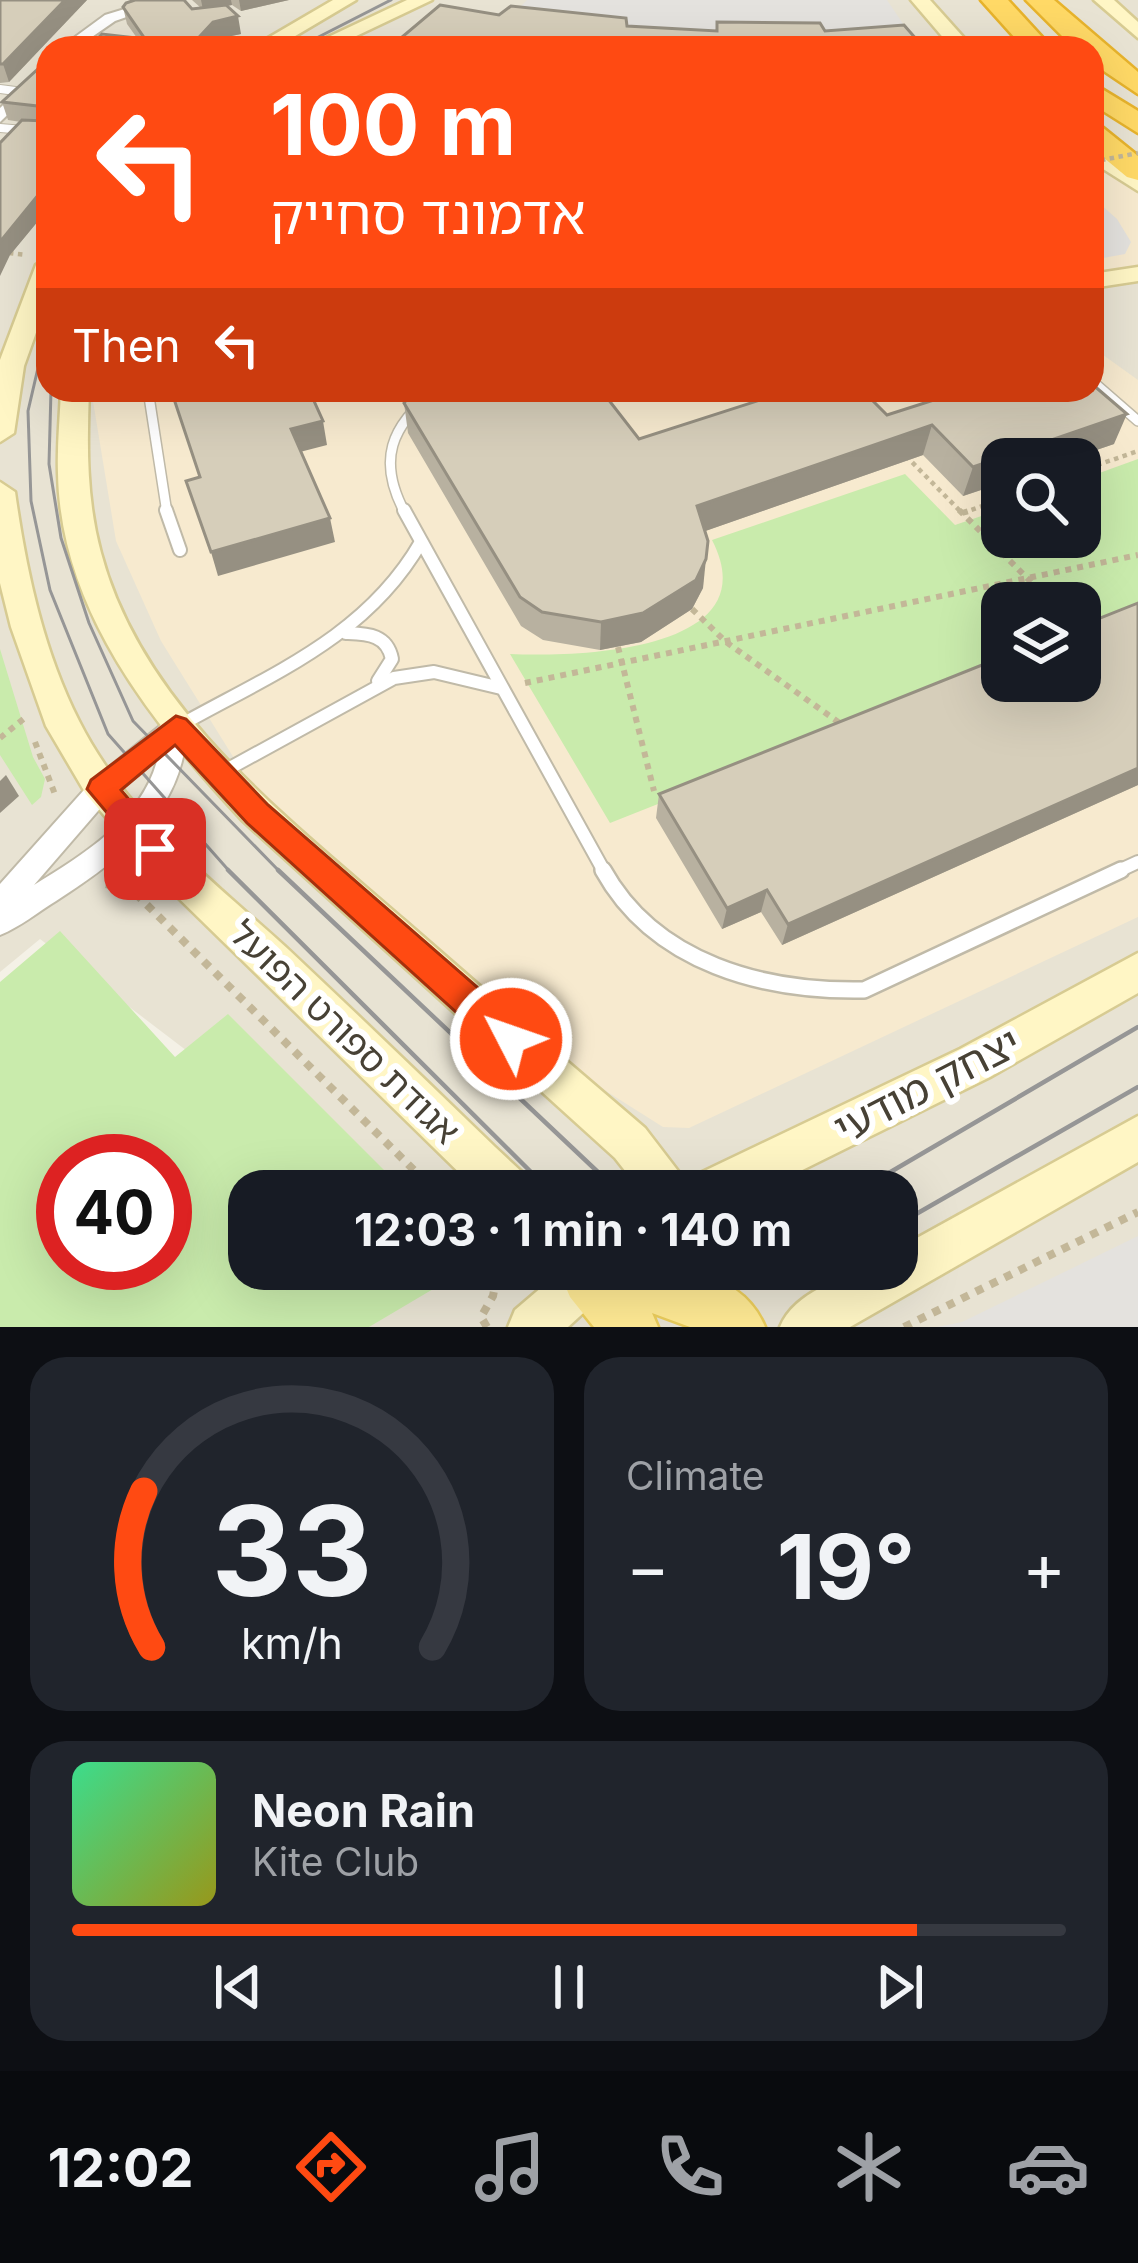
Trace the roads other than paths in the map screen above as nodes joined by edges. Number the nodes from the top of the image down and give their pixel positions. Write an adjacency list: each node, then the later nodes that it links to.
1 (168, 0): 10 (street)
2 (347, 0): 11 (street)
3 (423, 0): 12 (street)
4 (920, 0): 13 (street)
5 (968, 0): 14 (highway)
6 (994, 0): 15 (highway)
7 (1040, 0): 16 (highway)
8 (1103, 0): 9 (street)
9 (1138, 32)
10 (84, 36)
11 (282, 36)
12 (342, 36)
13 (952, 36)
14 (996, 36)
15 (1028, 36)
16 (1077, 36)
17 (1104, 60): 19 (highway)
18 (36, 79): 21 (street)
19 (1136, 84)
20 (0, 89): 21 (lane)
21 (23, 92): 23 (street)
22 (1104, 100): 24 (highway)
23 (0, 117)
24 (1138, 124)
25 (0, 128): 26 (lane)
26 (36, 131)
27 (1104, 143): 29 (highway)
28 (1104, 160): 30 (street)
29 (1138, 171)
30 (1138, 184)
31 (1138, 274): 32 (street)
32 (1104, 279)
33 (36, 286): 43 (street)
34 (1138, 292): 35 (street)
35 (1104, 296)
36 (1104, 391): 42 (lane)
37 (74, 402): 50 (street)
38 (150, 402): 46 (lane)
39 (419, 402): 45 (lane)
40 (757, 402): 41 (lane)
41 (764, 410)
42 (1138, 421)
43 (0, 433)
44 (0, 492): 52 (street, אגודת ספורט הפועל)
45 (421, 542): 47 (lane); 49 (lane)
46 (180, 550)
47 (345, 633): 48 (lane); 50 (lane)
48 (374, 686): 49 (lane); 51 (lane)
49 (502, 688): 54 (lane)
50 (176, 728): 51 (street); 52 (street); 53 (street)
51 (218, 775): 60 (street)
52 (101, 789): 53 (street, אגודת ספורט הפועל); 55 (street)
53 (135, 829): 56 (street); 59 (street, אגודת ספורט הפועל)
54 (1138, 862)
55 (0, 904)
56 (0, 922)
57 (1138, 972): 61 (street, יצחק מודעי)
58 (1138, 1138): 68 (street)
59 (487, 1170)
60 (652, 1170)
61 (755, 1170)
62 (570, 1290): 65 (street)
63 (602, 1290): 66 (main road)
64 (683, 1297): 67 (main road)
65 (532, 1327)
66 (630, 1327)
67 (737, 1327)
68 (803, 1327)

